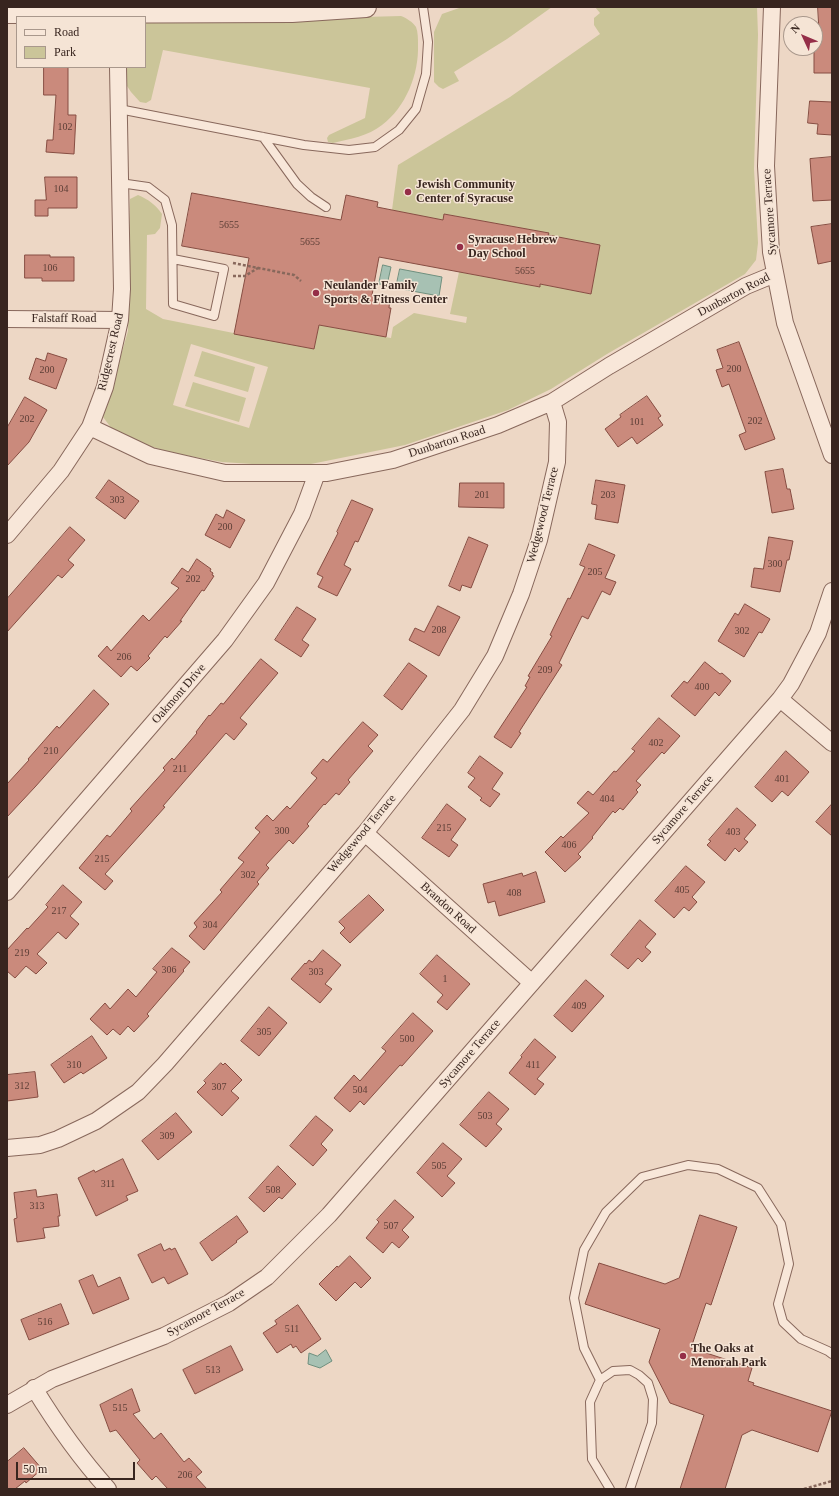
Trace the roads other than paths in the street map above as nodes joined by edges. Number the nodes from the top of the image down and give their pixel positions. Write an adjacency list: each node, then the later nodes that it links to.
1 (366, 7): 5 (street)
2 (423, 7): 8 (lane)
3 (772, 7): 12 (street, Sycamore Terrace)
4 (7, 13): 5 (street)
5 (118, 15)
6 (118, 68): 7 (street, Ridgecrest Road)
7 (119, 109): 8 (lane); 9 (street, Ridgecrest Road)
8 (263, 137): 10 (lane)
9 (120, 183): 11 (lane); 14 (street, Ridgecrest Road)
10 (326, 207)
11 (173, 259): 11 (lane)
12 (775, 274): 15 (street, Dunbarton Road); 17 (street, Sycamore Terrace)
13 (7, 319): 14 (street, Falstaff Road)
14 (120, 320): 16 (street, Ridgecrest Road)
15 (552, 402): 18 (street, Dunbarton Road); 23 (street, Wedgewood Terrace)
16 (90, 427): 18 (street, Dunbarton Road); 19 (street, Ridgecrest Road)
17 (832, 455)
18 (316, 473): 24 (street, Oakmont Drive)
19 (7, 535)
20 (832, 591): 21 (street, Sycamore Terrace)
21 (780, 699): 22 (street); 25 (street, Sycamore Terrace)
22 (832, 743)
23 (365, 833): 25 (street, Brandon Road); 26 (street, Wedgewood Terrace)
24 (7, 892)
25 (532, 983): 29 (street, Sycamore Terrace)
26 (7, 1148)
27 (832, 1354): 28 (lane)
28 (600, 1380): 32 (lane); 33 (lane)
29 (34, 1388): 30 (street, Sycamore Terrace); 31 (street)
30 (7, 1405)
31 (108, 1489)
32 (610, 1489)
33 (630, 1489)

